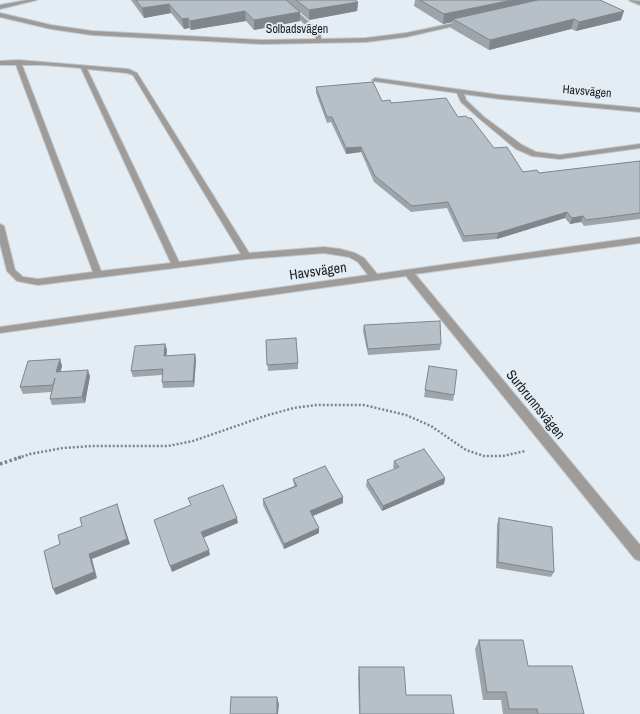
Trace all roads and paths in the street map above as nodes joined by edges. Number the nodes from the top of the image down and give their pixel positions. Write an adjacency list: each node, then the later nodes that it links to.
1 (281, 0): 8 (street)
2 (632, 0): 3 (street)
3 (640, 3)
4 (0, 7): 6 (street)
5 (0, 15): 6 (street, Solbadsvägen)
6 (23, 20): 8 (street, Solbadsvägen)
7 (470, 22): 8 (street, Solbadsvägen)
8 (319, 42)
9 (18, 62): 10 (street); 11 (street); 21 (street)
10 (0, 63)
11 (83, 67): 18 (street); 19 (street)
12 (375, 80): 13 (street, Havsvägen)
13 (460, 92): 14 (street, Havsvägen); 15 (street)
14 (640, 110)
15 (640, 146)
16 (0, 226): 21 (street)
17 (640, 240): 20 (street, Havsvägen)
18 (247, 256): 19 (street); 22 (street)
19 (176, 265): 21 (street)
20 (409, 273): 22 (street, Havsvägen); 24 (street, Surbrunnsvägen)
21 (98, 275)
22 (375, 278): 23 (street, Havsvägen)
23 (0, 330)
24 (548, 443): 25 (path); 26 (street, Surbrunnsvägen)
25 (0, 464)
26 (640, 555)

